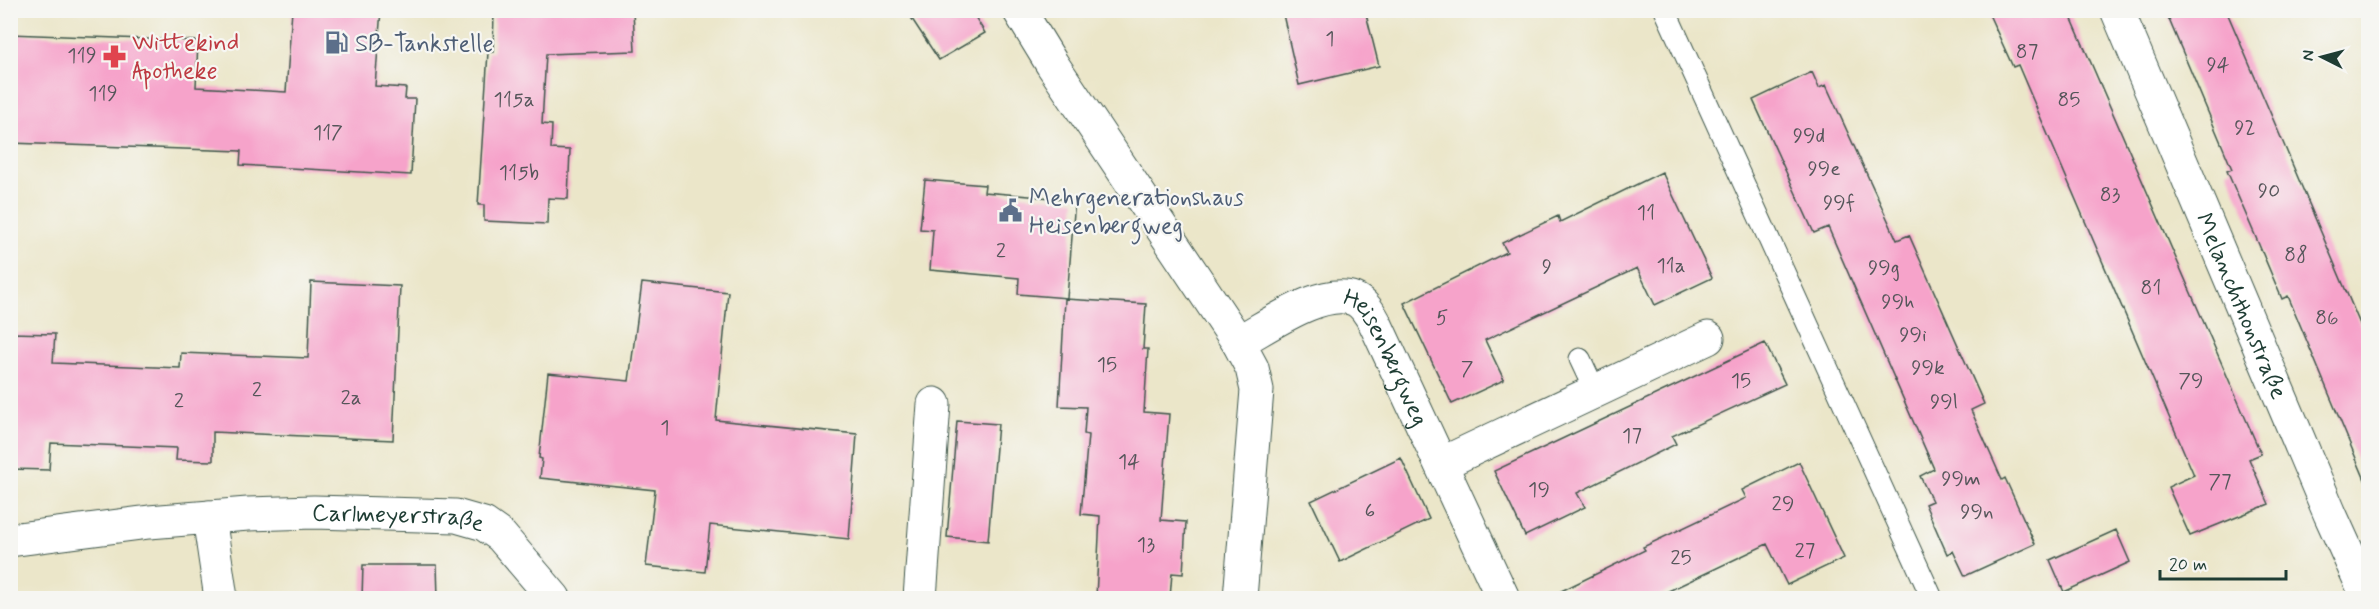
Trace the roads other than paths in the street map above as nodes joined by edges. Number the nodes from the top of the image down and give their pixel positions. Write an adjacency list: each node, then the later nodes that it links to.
1 (1019, 10): 5 (street)
2 (1665, 10): 18 (lane)
3 (2117, 10): 12 (street, Melanchthonstraße)
4 (1708, 338): 7 (street)
5 (1238, 342): 9 (street, Heisenbergweg); 16 (street)
6 (1580, 359): 7 (lane)
7 (1595, 391): 9 (street)
8 (934, 404): 15 (street)
9 (1441, 464): 17 (street, Heisenbergweg)
10 (210, 517): 11 (street, Carlmeyerstraße); 13 (street); 14 (street, Carlmeyerstraße)
11 (10, 540)
12 (2359, 551): 19 (street, Melanchthonstraße)
13 (221, 598)
14 (554, 598)
15 (920, 598)
16 (1240, 598)
17 (1503, 598)
18 (1932, 598)
19 (2368, 598)

